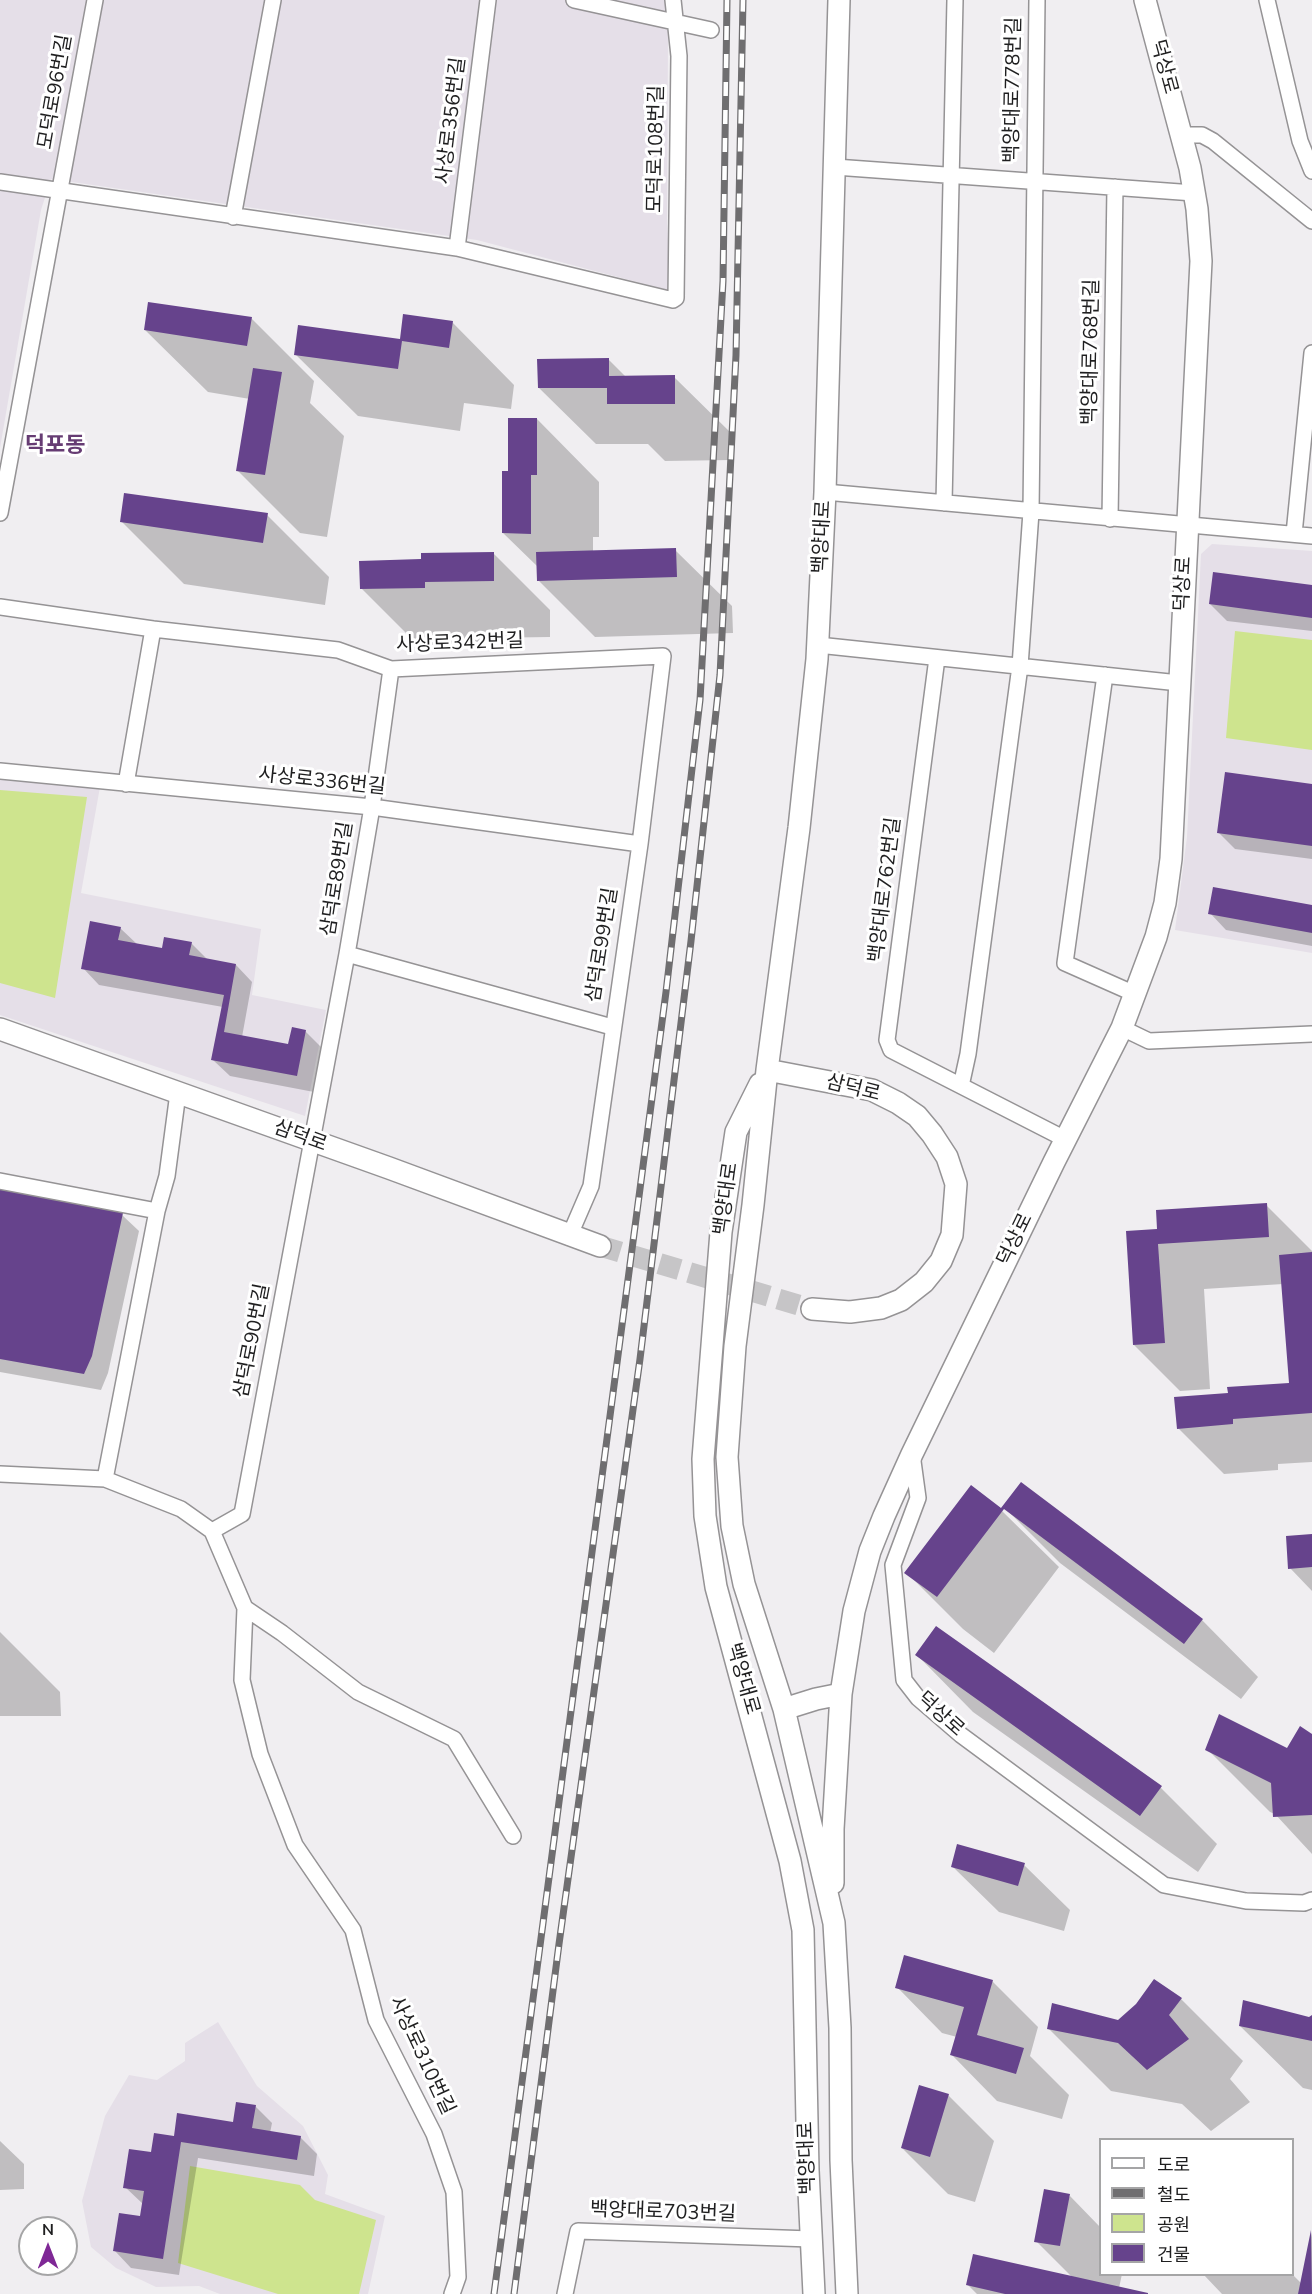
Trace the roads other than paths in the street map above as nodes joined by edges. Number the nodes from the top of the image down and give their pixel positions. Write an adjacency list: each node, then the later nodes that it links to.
1 (95, 0): 20 (street, 모덕로96번길)
2 (273, 0): 22 (street)
3 (489, 0): 24 (street, 사상로356번길)
4 (574, 0): 11 (street)
5 (672, 0): 11 (street, 모덕로108번길)
6 (839, 0): 14 (main road, 백양대로)
7 (955, 0): 16 (street)
8 (1037, 0): 17 (street, 백양대로778번길)
9 (1145, 0): 13 (main road, 덕상로)
10 (1267, 0): 15 (street)
11 (674, 22): 12 (street); 24 (street, 모덕로108번길)
12 (711, 30)
13 (1181, 135): 21 (main road, 덕상로); 23 (street)
14 (835, 166): 16 (street, 백양대로778번길); 26 (main road, 백양대로)
15 (1312, 171)
16 (952, 175): 17 (street, 백양대로778번길); 27 (street)
17 (1034, 181): 19 (street, 백양대로778번길); 28 (street)
18 (0, 182): 20 (street)
19 (1115, 187): 21 (street, 백양대로778번길); 30 (street, 백양대로768번길)
20 (59, 191): 22 (street); 29 (street, 모덕로96번길)
21 (1194, 193): 31 (main road, 덕상로)
22 (232, 217): 24 (street)
23 (1312, 221)
24 (457, 248)
25 (1312, 353): 32 (street)
26 (825, 492): 27 (street); 36 (main road, 백양대로)
27 (944, 503): 28 (street)
28 (1031, 512): 30 (street); 39 (street)
29 (0, 513)
30 (1110, 519): 31 (street)
31 (1187, 526): 32 (street); 42 (main road, 덕상로)
32 (1294, 534): 33 (street)
33 (1312, 536)
34 (0, 607): 35 (street, 사상로342번길)
35 (153, 629): 40 (street, 사상로342번길); 44 (street)
36 (818, 645): 38 (street); 53 (main road, 백양대로)
37 (663, 656): 40 (street, 사상로342번길); 46 (street, 삼덕로99번길)
38 (937, 657): 39 (street); 54 (street, 백양대로762번길)
39 (1020, 666): 41 (street); 54 (street)
40 (391, 669): 45 (street, 삼덕로89번길)
41 (1105, 675): 42 (street); 48 (street)
42 (1179, 683): 48 (main road, 덕상로)
43 (0, 771): 44 (street, 사상로336번길)
44 (126, 784): 45 (street, 사상로336번길)
45 (372, 807): 46 (street, 사상로336번길); 47 (street, 삼덕로89번길)
46 (639, 844): 49 (street, 삼덕로99번길)
47 (347, 954): 49 (street, 삼덕로89번길); 57 (street, 삼덕로89번길)
48 (1135, 994): 50 (main road, 덕상로)
49 (612, 1027): 60 (street, 삼덕로99번길)
50 (1122, 1028): 52 (street); 56 (main road, 덕상로)
51 (0, 1029): 55 (main road, 삼덕로)
52 (1312, 1034)
53 (767, 1070): 62 (main road, 삼덕로); 69 (main road, 백양대로); 73 (main road, 백양대로)
54 (961, 1086): 56 (street, 백양대로762번길)
55 (178, 1093): 57 (main road, 삼덕로); 59 (street)
56 (1065, 1139): 63 (main road, 덕상로)
57 (312, 1141): 60 (main road, 삼덕로); 66 (street, 삼덕로90번길)
58 (0, 1181): 59 (street)
59 (157, 1211): 65 (street)
60 (569, 1237): 61 (main road, 삼덕로)
61 (600, 1246)
62 (813, 1309)
63 (912, 1454): 68 (main road, 덕상로); 71 (street, 덕상로)
64 (0, 1474): 65 (street)
65 (105, 1479): 66 (street)
66 (212, 1531): 67 (street, 사상로310번길)
67 (245, 1608): 70 (street); 76 (street, 사상로310번길)
68 (841, 1694): 69 (main road); 72 (main road, 덕상로)
69 (784, 1710): 72 (main road, 백양대로)
70 (513, 1836)
71 (1312, 1900)
72 (834, 1923): 75 (main road, 백양대로)
73 (811, 2239): 74 (main road, 백양대로); 77 (street, 백양대로703번길)
74 (814, 2293): 75 (main road)
75 (848, 2293)
76 (452, 2294)
77 (565, 2294)

